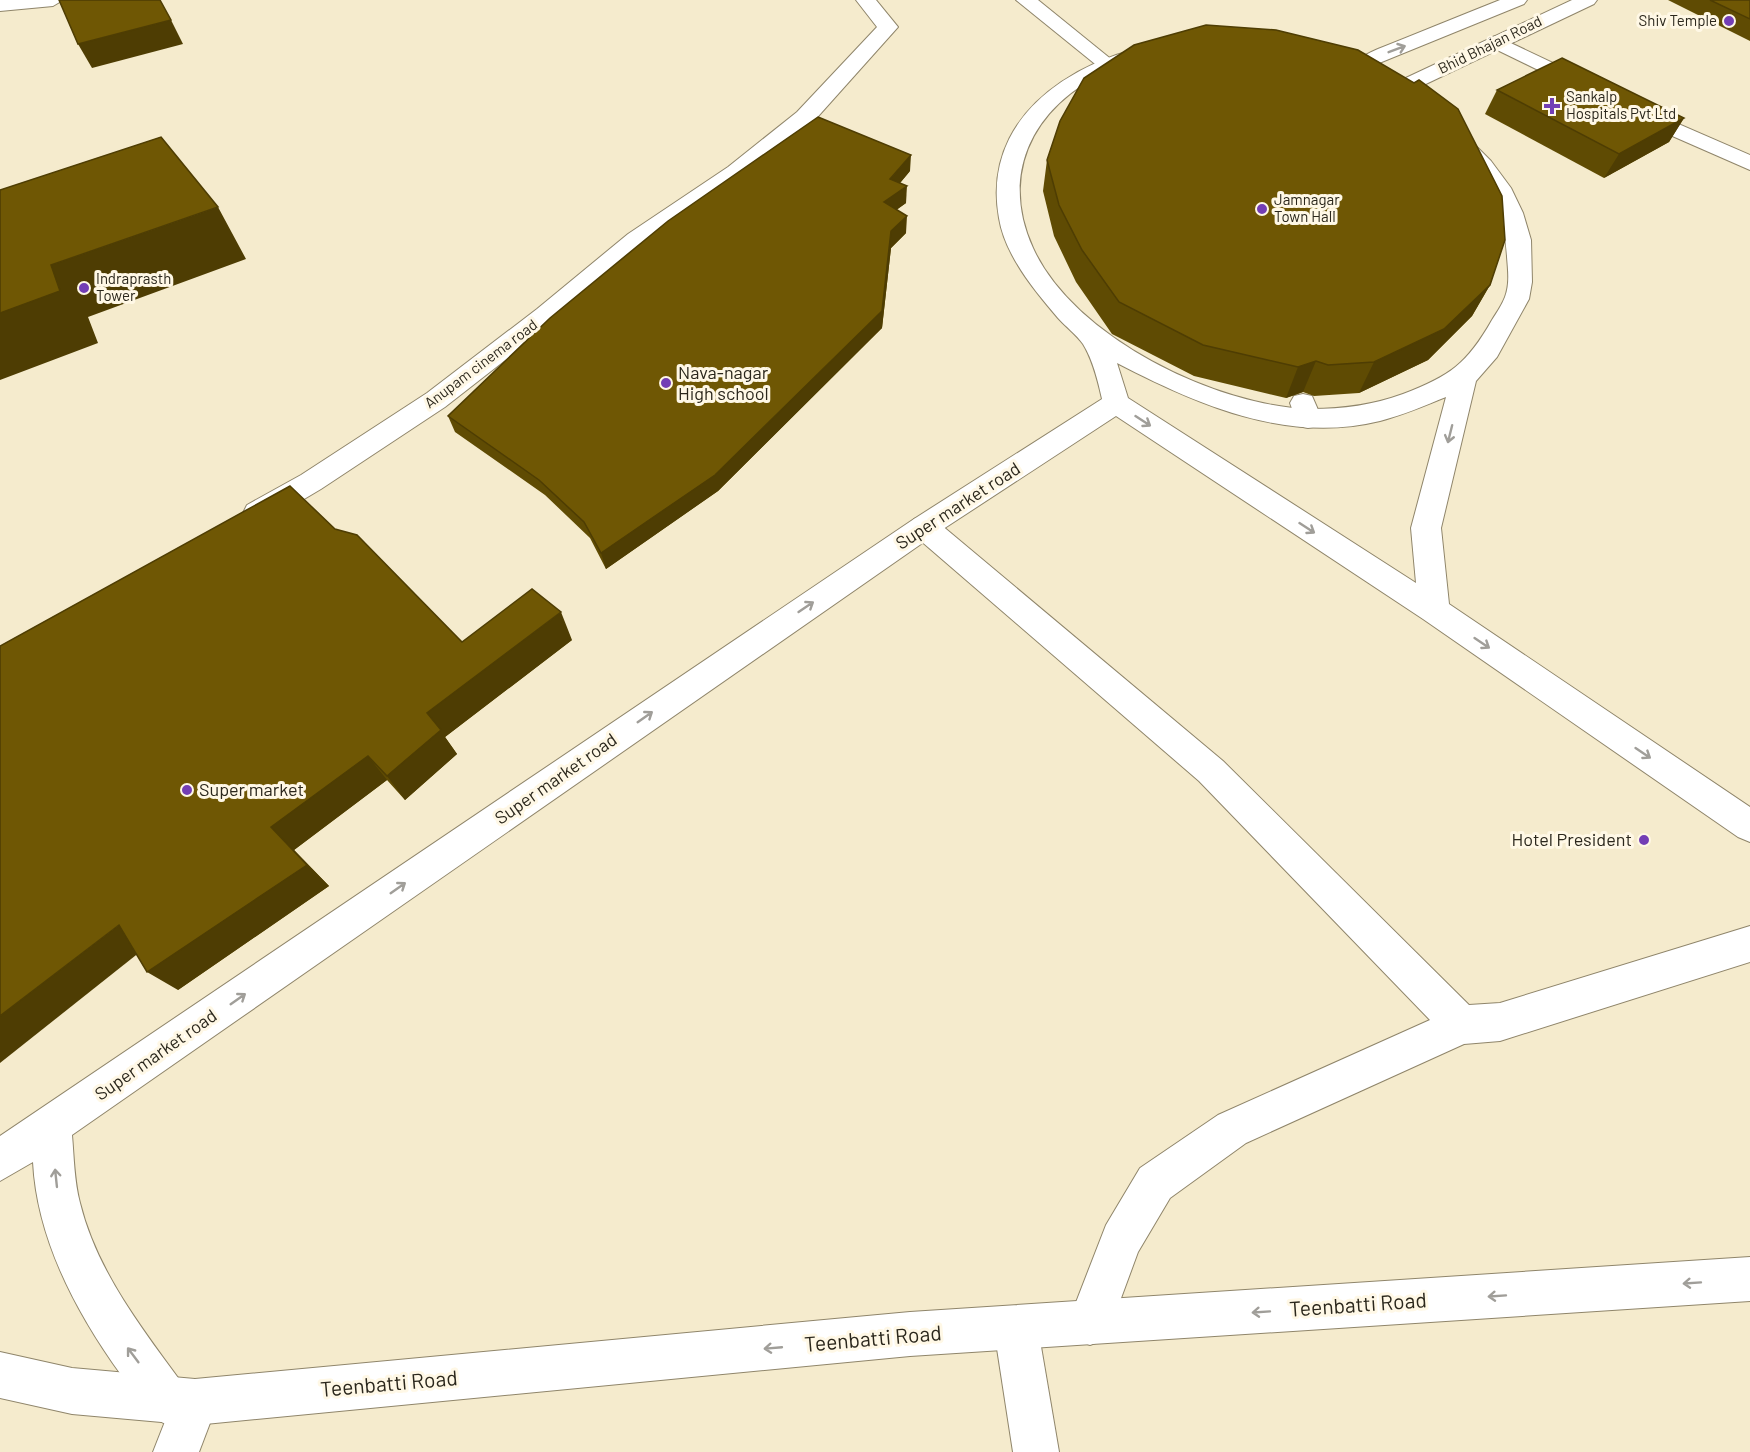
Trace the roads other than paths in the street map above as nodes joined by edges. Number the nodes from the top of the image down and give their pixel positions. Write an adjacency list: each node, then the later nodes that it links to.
1 (53, 0): 6 (main road)
2 (866, 0): 16 (main road, Anupam cinema road)
3 (1026, 0): 8 (main road)
4 (1517, 0): 9 (main road, Bhid Bhajan Road, one-way to 4)
5 (1587, 0): 7 (main road, Bhid Bhajan Road)
6 (0, 5)
7 (1496, 42): 10 (main road, Bhid Bhajan Road); 11 (main road)
8 (1107, 64): 9 (main road); 12 (main road)
9 (1343, 70): 10 (main road)
10 (1393, 92): 13 (main road)
11 (1750, 164)
12 (1094, 339): 13 (main road); 14 (main road)
13 (1464, 377): 17 (main road, one-way to 17)
14 (1116, 403): 15 (main road, Super market road); 17 (main road, one-way to 17)
15 (924, 527): 20 (main road); 21 (main road, Super market road, one-way to 15)
16 (231, 528)
17 (1434, 610): 18 (main road, one-way to 18)
18 (1750, 826)
19 (1750, 944): 20 (main road)
20 (1462, 1025): 24 (main road)
21 (51, 1127): 22 (main road, Super market road); 27 (main road, one-way to 21)
22 (0, 1160)
23 (1750, 1279): 24 (main road, Teenbatti Road, one-way to 24)
24 (1090, 1323): 25 (main road, Teenbatti Road)
25 (1016, 1329): 27 (main road, Teenbatti Road, one-way to 27); 29 (main road)
26 (0, 1375): 27 (main road, Teenbatti Road)
27 (182, 1402): 28 (main road)
28 (176, 1452)
29 (1036, 1452)

